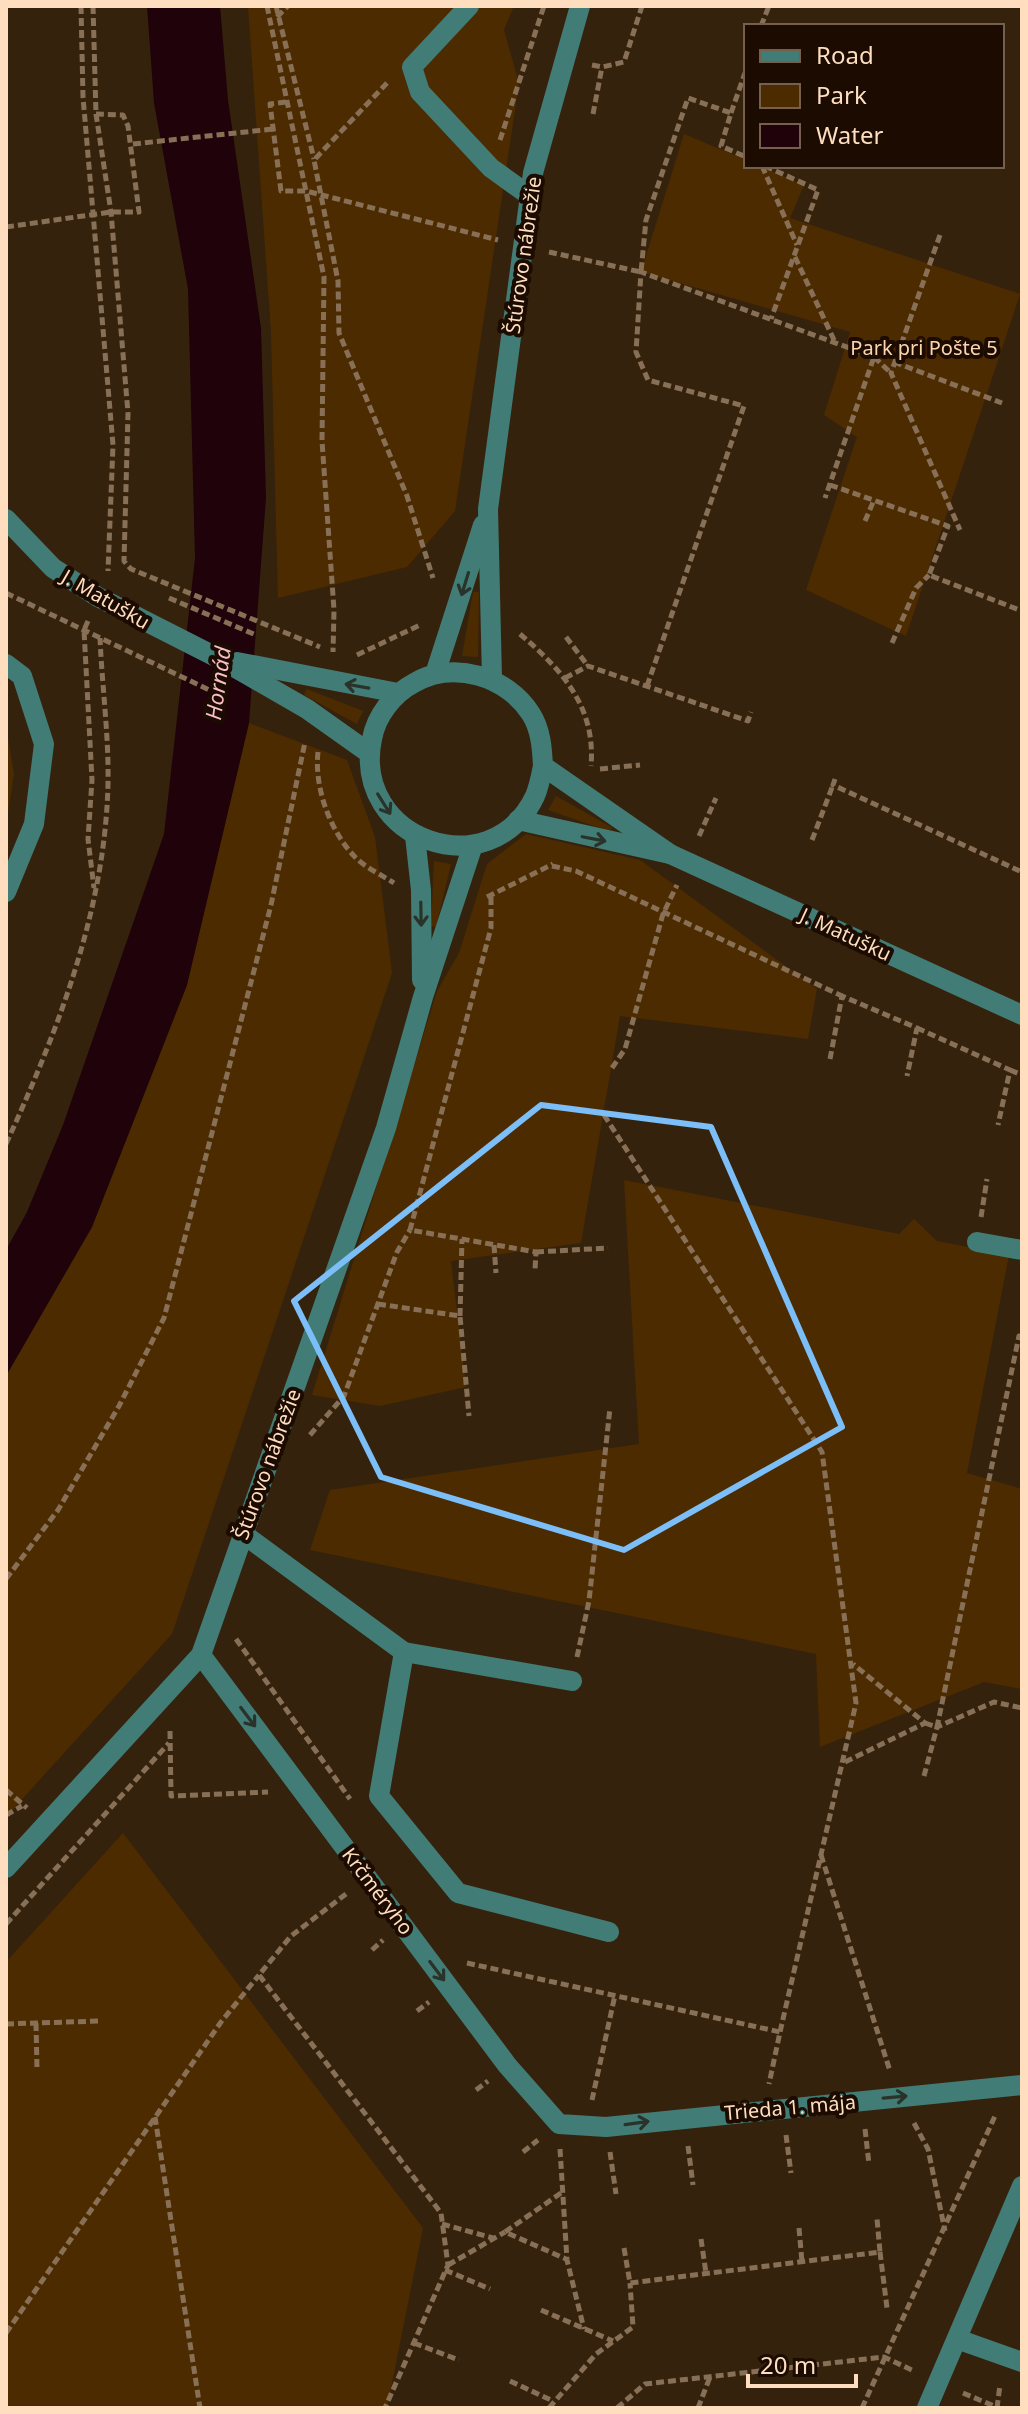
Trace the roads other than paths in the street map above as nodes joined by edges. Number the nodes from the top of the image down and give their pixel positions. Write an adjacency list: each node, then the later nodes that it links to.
1 (469, 6): 3 (street)
2 (580, 6): 3 (street, Štúrovo nábrežie)
3 (530, 196): 4 (street, Štúrovo nábrežie)
4 (488, 509): 8 (street, one-way to 8); 9 (street)
5 (6, 519): 6 (street, J. Matušku)
6 (220, 659): 10 (street, one-way to 6); 11 (street)
7 (6, 664): 17 (street)
8 (435, 674): 9 (street); 10 (street)
9 (492, 679): 12 (street)
10 (398, 693): 11 (street)
11 (369, 753): 14 (street, one-way to 14)
12 (543, 766): 13 (street); 16 (street)
13 (518, 820): 15 (street); 16 (street, one-way to 16)
14 (415, 836): 15 (street); 18 (street, one-way to 18)
15 (473, 845): 18 (street)
16 (679, 858): 19 (street, J. Matušku)
17 (6, 892)
18 (423, 997): 22 (street, Štúrovo nábrežie)
19 (1022, 1015)
20 (977, 1242): 21 (street)
21 (1022, 1250)
22 (242, 1533): 23 (street); 24 (street, Štúrovo nábrežie)
23 (404, 1652): 25 (street); 27 (street)
24 (201, 1655): 26 (street, Štúrovo nábrežie); 29 (street, Krčméryho, one-way to 29)
25 (572, 1681)
26 (6, 1868)
27 (609, 1932)
28 (1014, 2086): 29 (street, Trieda 1. mája, one-way to 28)
29 (559, 2124)
30 (1022, 2186): 31 (street)
31 (957, 2339): 32 (street); 33 (street)
32 (1022, 2362)
33 (927, 2408)

